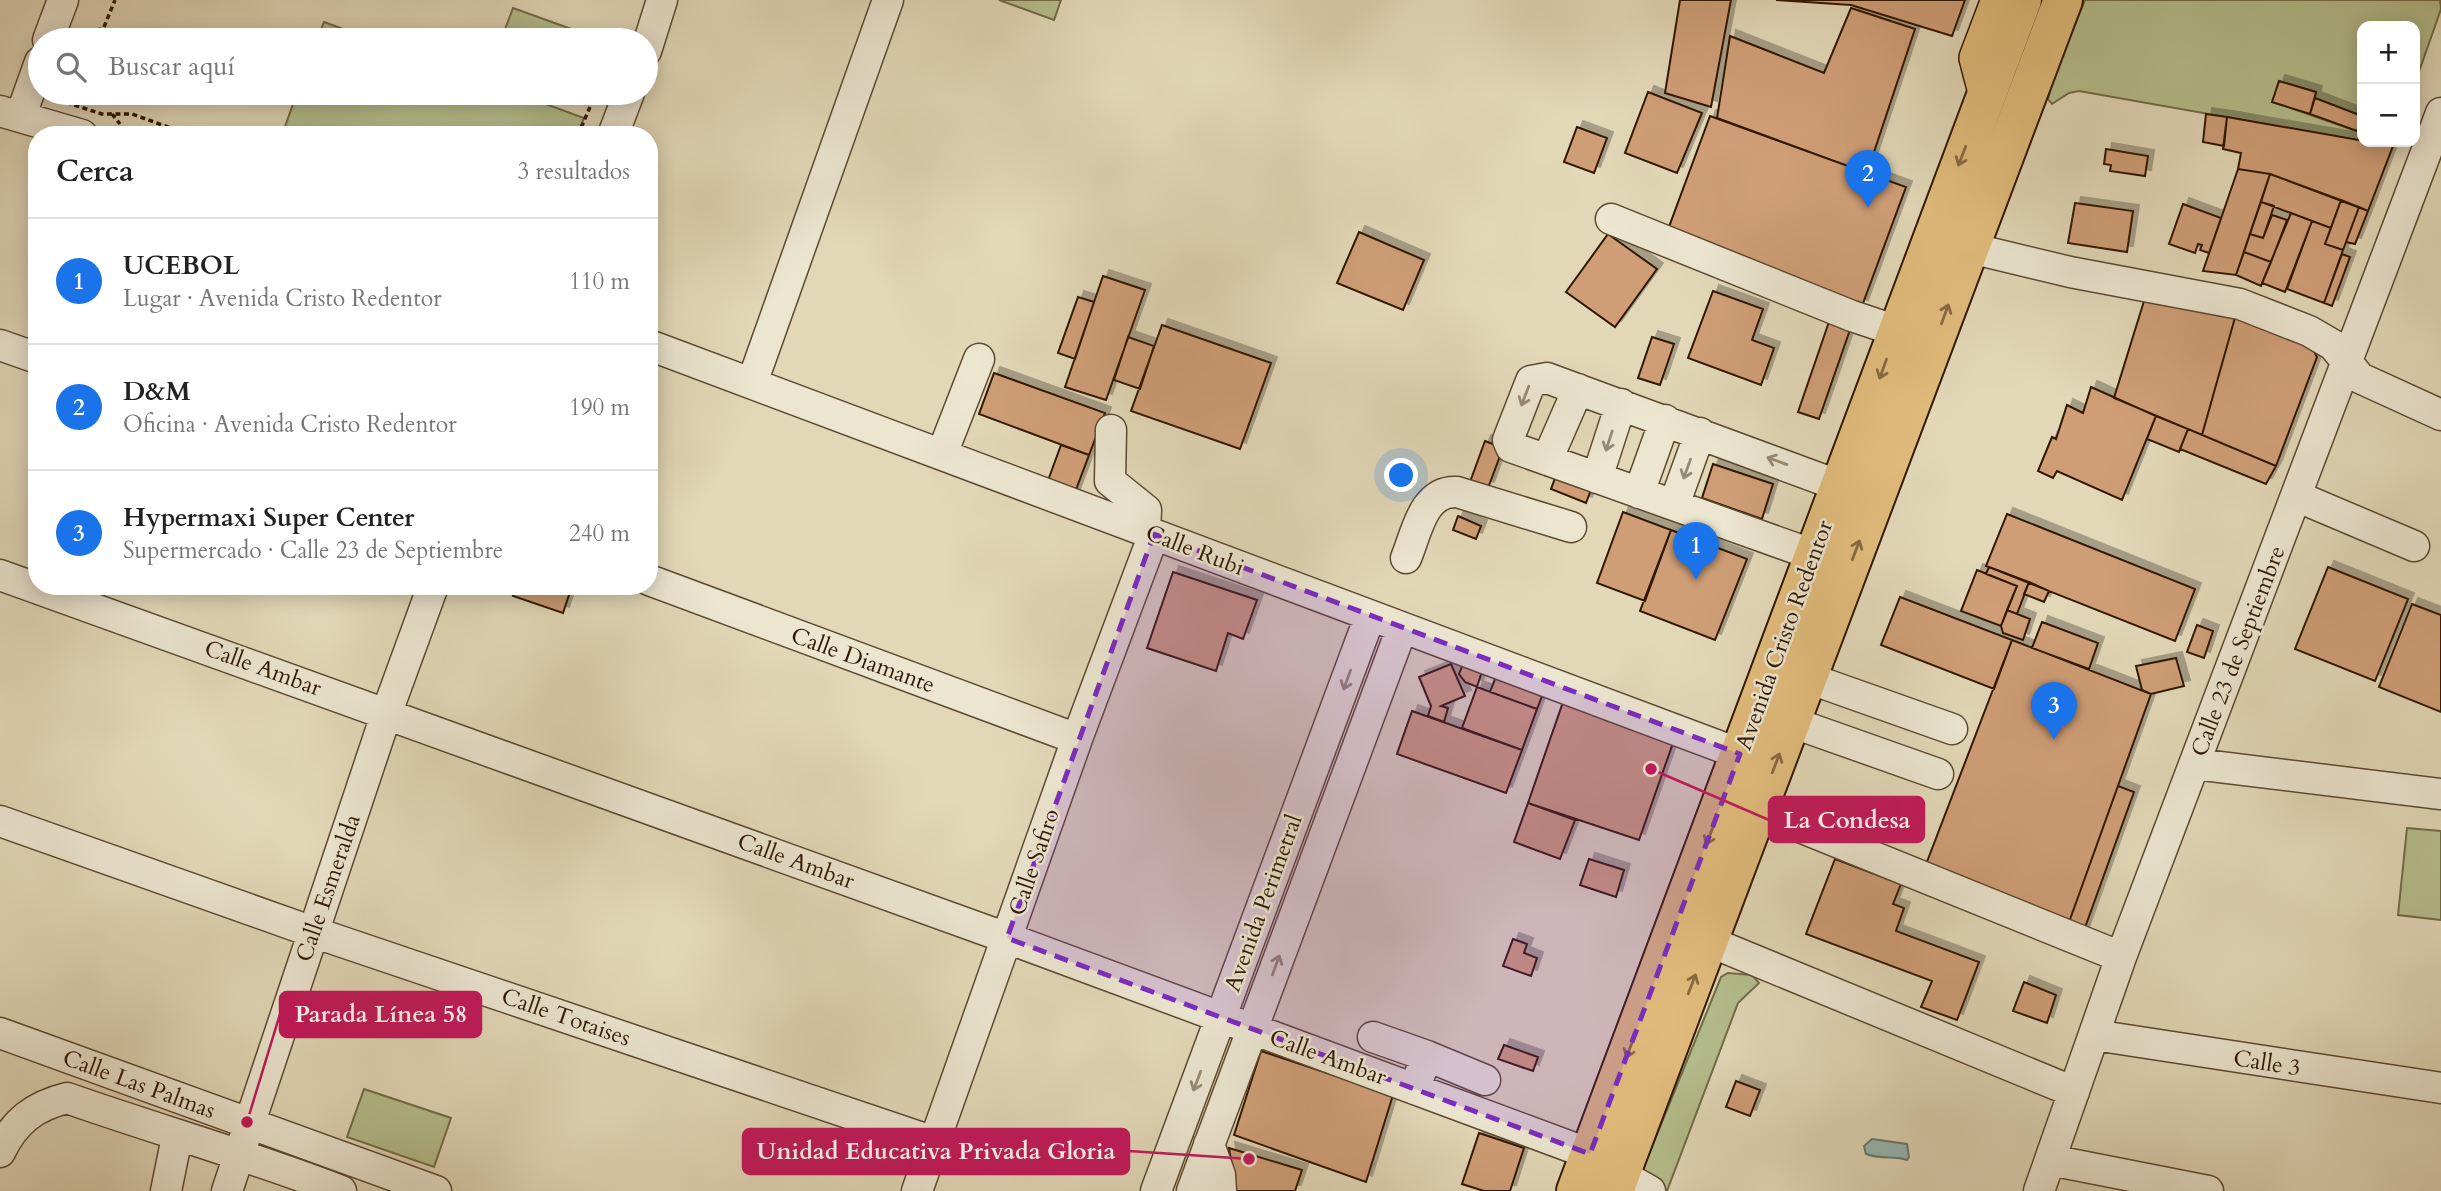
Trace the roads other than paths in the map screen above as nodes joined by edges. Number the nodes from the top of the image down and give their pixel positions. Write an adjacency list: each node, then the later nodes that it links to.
1 (63, 0): 8 (street)
2 (662, 0): 9 (street)
3 (888, 0): 27 (street)
4 (2000, 0): 11 (main road)
5 (2022, 0): 11 (highway, Avenida Cristo Redentor)
6 (2063, 0): 12 (highway, Avenida Cristo Redentor)
7 (2078, 0): 12 (main road, Avenida Cristo Redentor)
8 (52, 28)
9 (653, 28)
10 (28, 82): 14 (street)
11 (1987, 92): 21 (highway, Avenida Cristo Redentor, one-way to 21)
12 (2024, 104): 20 (highway, Avenida Cristo Redentor)
13 (624, 105): 17 (street)
14 (10, 113): 16 (street)
15 (2441, 113): 18 (street, Calle 23 de Septiembre)
16 (53, 126)
17 (616, 126)
18 (2431, 173): 26 (street, Calle 23 de Septiembre)
19 (1611, 219): 21 (street)
20 (1970, 248): 26 (street); 53 (highway, Avenida Cristo Redentor, one-way to 20)
21 (1897, 331): 37 (highway, Avenida Cristo Redentor, one-way to 37)
22 (0, 345): 24 (street)
23 (658, 348): 27 (street, Calle Rubi)
24 (28, 355)
25 (979, 359): 34 (street)
26 (2346, 362): 30 (street); 39 (street, Calle 23 de Septiembre)
27 (752, 383): 34 (street, Calle Rubi)
28 (1577, 388): 29 (street); 35 (street); 35 (street, one-way to 35)
29 (1621, 404): 31 (street); 36 (street, one-way to 36)
30 (2441, 415)
31 (1665, 420): 33 (street); 38 (street)
32 (1111, 430): 42 (street)
33 (1700, 433): 37 (street, one-way to 33); 40 (street, one-way to 40)
34 (942, 454): 42 (street, Calle Rubi)
35 (1547, 460): 36 (street)
36 (1597, 478): 38 (street)
37 (1840, 485): 44 (highway, Avenida Cristo Redentor)
38 (1639, 493): 40 (street)
39 (2296, 496): 43 (street); 59 (street, Calle 23 de Septiembre)
40 (1674, 505): 44 (street)
41 (1571, 527): 45 (street)
42 (1149, 532): 51 (street, Calle Rubi); 57 (street, Calle Safiro)
43 (2414, 546)
44 (1814, 555): 58 (highway, Avenida Cristo Redentor)
45 (1406, 558)
46 (0, 575): 48 (street, Calle Ambar)
47 (658, 583): 57 (street, Calle Diamante)
48 (28, 585)
49 (56, 595): 54 (street, Calle Ambar)
50 (430, 595): 54 (street, Calle Esmeralda)
51 (1370, 616): 52 (street, Calle Rubi); 68 (street, Avenida Perimetral, one-way to 68)
52 (1402, 628): 58 (street, Calle Rubi); 69 (street, Avenida Perimetral, one-way to 52)
53 (1808, 678): 55 (highway, Avenida Cristo Redentor); 56 (street)
54 (387, 712): 64 (street, Calle Esmeralda); 65 (street, Calle Ambar)
55 (1791, 722): 60 (street); 62 (highway, Avenida Cristo Redentor, one-way to 55)
56 (1952, 729)
57 (1076, 739): 65 (street, Calle Safiro)
58 (1740, 754): 85 (highway, Avenida Cristo Redentor, one-way to 85)
59 (2195, 764): 61 (street); 67 (street, Calle 23 de Septiembre)
60 (1938, 774)
61 (2441, 794)
62 (1758, 810): 66 (highway, Avenida Cristo Redentor); 67 (street)
63 (0, 821): 64 (street, Calle Totaises)
64 (313, 932): 78 (street, Calle Esmeralda); 80 (street, Calle Totaises)
65 (1007, 938): 68 (street, Calle Ambar); 80 (street, Calle Safiro)
66 (1708, 941): 77 (street); 85 (highway, Avenida Cristo Redentor, one-way to 66)
67 (2122, 957): 71 (street, Calle 23 de Septiembre)
68 (1221, 1017): 69 (street, Calle Ambar); 91 (street, Avenida Perimetral, one-way to 91)
69 (1253, 1028): 76 (street, Calle Ambar); 81 (street, Avenida Perimetral)
70 (0, 1033): 78 (street, Calle Las Palmas)
71 (2094, 1035): 75 (street, Calle 3); 77 (street, Calle 23 de Septiembre)
72 (1373, 1037): 73 (street)
73 (1427, 1056): 74 (street); 76 (street)
74 (1485, 1080)
75 (2441, 1088)
76 (1414, 1089): 85 (street, Calle Ambar)
77 (2074, 1092): 84 (street, Calle 23 de Septiembre)
78 (248, 1125): 83 (street, Calle Esmeralda); 89 (street, Calle Las Palmas)
79 (177, 1137): 82 (street); 83 (street); 87 (street)
80 (934, 1142): 90 (street, Calle Safiro)
81 (1209, 1144): 92 (street, Avenida Perimetral); 93 (street)
82 (0, 1152)
83 (239, 1155): 86 (street, Calle Esmeralda); 88 (street)
84 (2050, 1160): 94 (street, Calle 23 de Septiembre); 95 (street)
85 (1614, 1184)
86 (235, 1189)
87 (166, 1191)
88 (341, 1191)
89 (436, 1191)
90 (917, 1191)
91 (1156, 1191)
92 (1192, 1191)
93 (1221, 1191)
94 (2039, 1191)
95 (2208, 1191)

